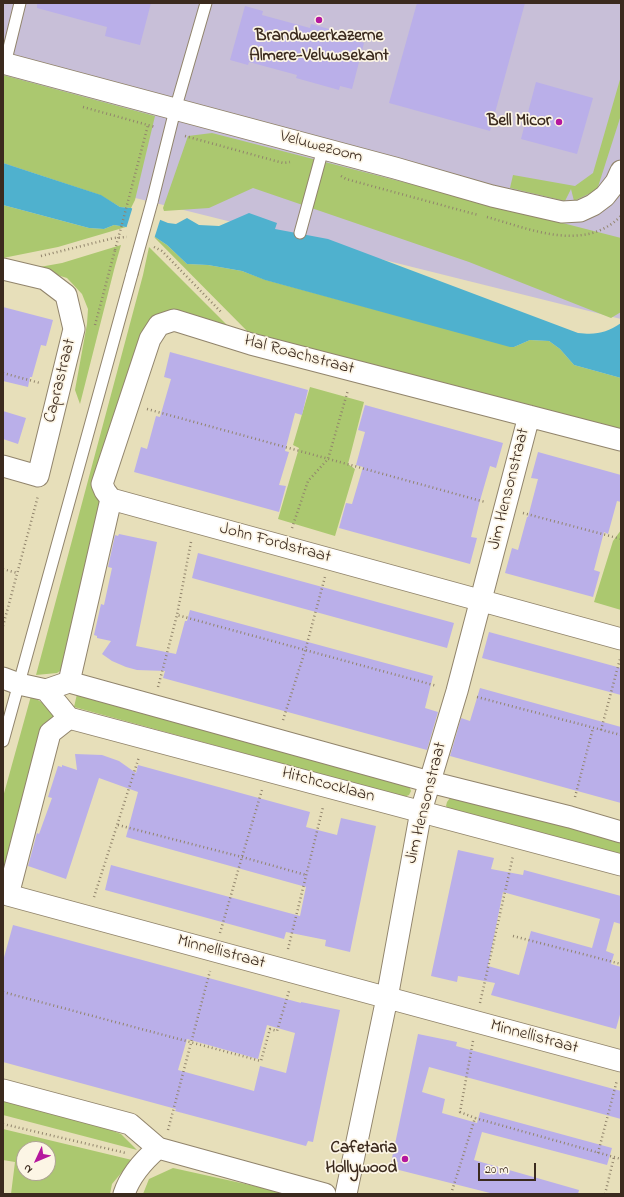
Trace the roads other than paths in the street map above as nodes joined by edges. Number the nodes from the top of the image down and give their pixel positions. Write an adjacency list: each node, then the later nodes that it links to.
1 (20, 3): 3 (lane, Veluwezoom)
2 (206, 3): 4 (lane)
3 (4, 63): 4 (street, Veluwezoom)
4 (175, 110): 5 (street, Veluwezoom); 15 (lane, bridge)
5 (323, 149): 6 (street, Veluwezoom); 7 (lane)
6 (621, 171)
7 (300, 233)
8 (3, 268): 11 (street, Caprastraat)
9 (528, 416): 10 (street, Hal Roachstraat); 12 (street, Hal Roachstraat); 13 (street, Jim Hensonstraat)
10 (621, 440)
11 (3, 466)
12 (111, 499): 13 (street, John Fordstraat); 16 (street)
13 (481, 601): 14 (street, John Fordstraat); 20 (street, Jim Hensonstraat)
14 (621, 639)
15 (11, 681): 17 (street); 19 (lane)
16 (69, 682): 17 (street); 20 (street, Hitchcocklaan)
17 (46, 690): 18 (street)
18 (69, 718): 21 (street, Hitchcocklaan); 24 (street, Minnellistraat)
19 (3, 741)
20 (430, 782): 21 (street, Jim Hensonstraat); 22 (street, Hitchcocklaan)
21 (422, 811): 23 (street, Hitchcocklaan); 25 (street, Jim Hensonstraat)
22 (621, 832)
23 (621, 865)
24 (5, 897): 25 (street, Minnellistraat)
25 (387, 998): 26 (street, Minnellistraat); 31 (street, Jim Hensonstraat)
26 (619, 1070)
27 (3, 1090): 28 (street)
28 (152, 1153): 29 (street); 30 (street)
29 (124, 1194)
30 (325, 1194)
31 (346, 1194)

